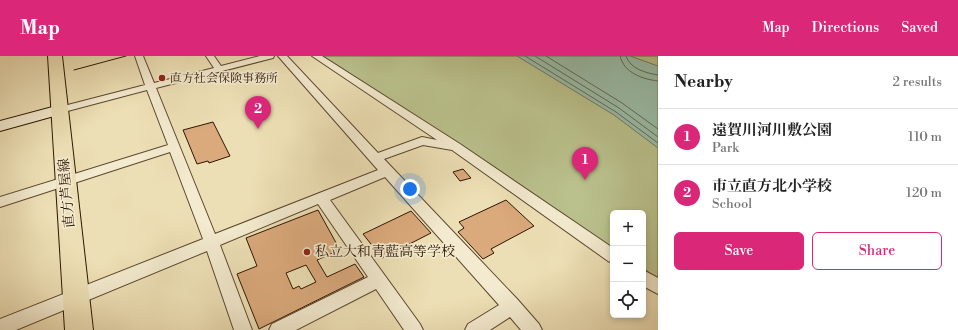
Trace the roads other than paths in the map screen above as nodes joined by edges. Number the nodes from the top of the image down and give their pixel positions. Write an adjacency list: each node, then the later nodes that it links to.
1 (55, 56): 9 (main road, 直方芦屋線)
2 (139, 56): 8 (street)
3 (210, 56): 7 (street)
4 (270, 56): 7 (street)
5 (282, 56): 13 (street)
6 (316, 56): 12 (street)
7 (219, 69): 8 (street)
8 (151, 86): 9 (street); 11 (street)
9 (60, 110): 10 (street); 15 (main road, 直方芦屋線)
10 (0, 126)
11 (173, 147): 15 (street); 18 (street)
12 (456, 147): 13 (street); 19 (street)
13 (376, 158): 14 (street)
14 (387, 170): 16 (street); 24 (street)
15 (67, 181): 17 (street); 23 (main road, 直方芦屋線)
16 (321, 198): 18 (street); 20 (street)
17 (0, 202)
18 (211, 242): 23 (street); 27 (street)
19 (610, 254)
20 (379, 279): 28 (street); 29 (street)
21 (646, 279): 22 (street)
22 (658, 287)
23 (76, 296): 25 (street); 26 (main road, 直方芦屋線)
24 (512, 306): 30 (street); 31 (street)
25 (0, 328)
26 (79, 330)
27 (243, 330)
28 (278, 330)
29 (414, 330)
30 (474, 330)
31 (533, 330)

